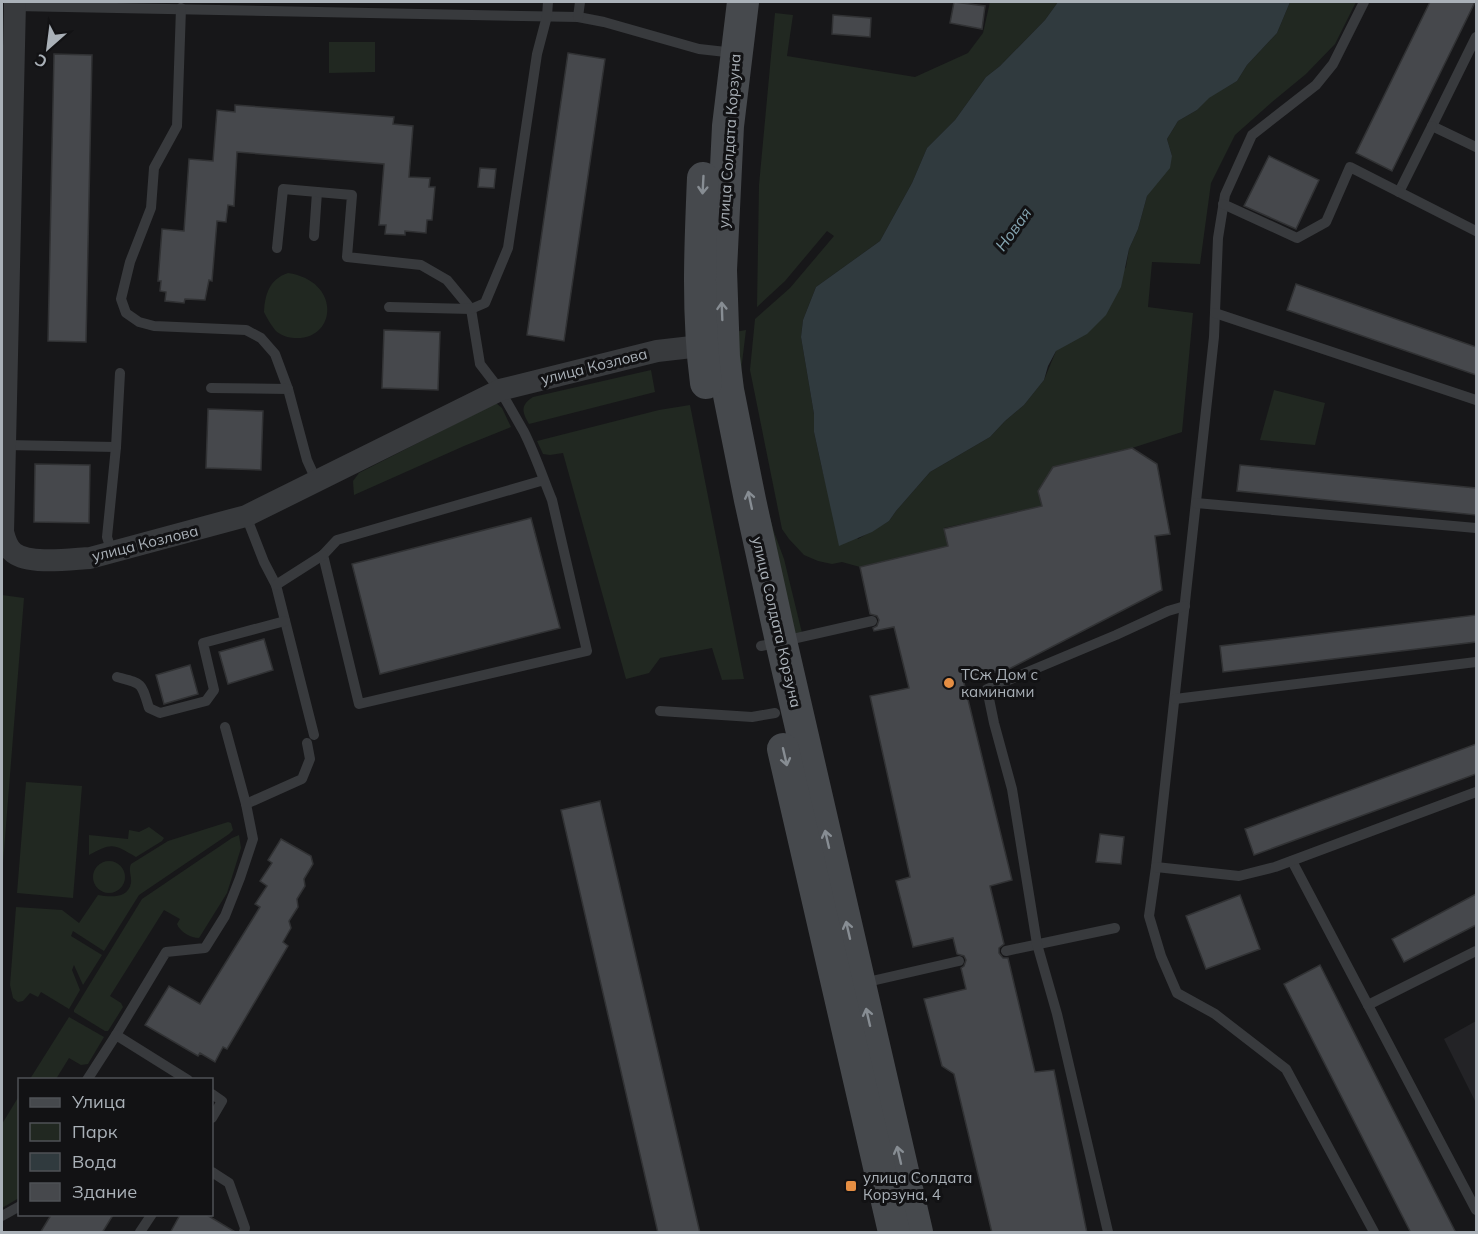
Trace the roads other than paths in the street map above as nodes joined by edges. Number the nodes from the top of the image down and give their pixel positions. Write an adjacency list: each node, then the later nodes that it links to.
1 (548, 2): 8 (lane)
2 (580, 2): 9 (lane)
3 (722, 2): 11 (street, улица Солдата Корзуна)
4 (743, 2): 11 (street, улица Солдата Корзуна)
5 (1364, 2): 16 (lane)
6 (15, 4): 7 (lane); 29 (street, улица Козлова)
7 (182, 8): 8 (lane); 26 (lane)
8 (547, 16): 9 (lane); 21 (lane)
9 (578, 17): 11 (lane)
10 (1476, 37): 12 (lane)
11 (725, 52): 23 (street, улица Солдата Корзуна)
12 (1432, 126): 13 (lane); 15 (lane)
13 (1476, 147)
14 (317, 192): 18 (lane); 19 (lane); 21 (lane)
15 (1400, 192): 16 (lane); 17 (lane)
16 (1223, 204): 22 (lane)
17 (1476, 231)
18 (314, 236)
19 (277, 248)
20 (389, 307): 21 (lane)
21 (471, 309): 27 (lane)
22 (1215, 313): 28 (lane); 33 (lane)
23 (712, 344): 27 (street, улица Козлова); 42 (street, улица Солдата Корзуна)
24 (120, 374): 30 (lane)
25 (212, 388): 26 (lane)
26 (288, 389): 32 (lane)
27 (500, 390): 31 (lane); 32 (street, улица Козлова)
28 (1476, 400)
29 (5, 445): 30 (lane); 36 (street, улица Козлова)
30 (116, 447): 36 (lane)
31 (544, 480): 37 (lane); 37 (lane)
32 (318, 482): 34 (street, улица Козлова)
33 (1196, 503): 35 (lane); 39 (lane)
34 (246, 516): 36 (street, улица Козлова); 38 (lane)
35 (1476, 528)
36 (112, 553)
37 (323, 555): 38 (lane)
38 (276, 585): 40 (lane)
39 (1185, 606): 45 (lane); 54 (lane)
40 (285, 621): 44 (lane); 50 (lane)
41 (872, 621): 42 (lane)
42 (771, 644): 47 (street, улица Солдата Корзуна); 58 (street, улица Солдата Корзуна, one-way to 42)
43 (1476, 662): 45 (lane)
44 (117, 677)
45 (1175, 699): 52 (lane)
46 (660, 711): 47 (lane)
47 (775, 713): 58 (street, улица Солдата Корзуна, one-way to 58)
48 (225, 727): 50 (lane)
49 (1476, 792): 51 (lane)
50 (246, 804): 60 (lane)
51 (1292, 861): 52 (lane); 59 (lane)
52 (1156, 867): 75 (lane)
53 (1115, 928): 54 (lane)
54 (1037, 944): 55 (lane); 74 (lane)
55 (1006, 951)
56 (1476, 951): 59 (lane)
57 (959, 961): 58 (lane)
58 (849, 986): 72 (street, улица Солдата Корзуна); 73 (street, улица Солдата Корзуна, one-way to 58)
59 (1368, 1005): 67 (lane)
60 (116, 1035): 61 (lane); 62 (lane)
61 (88, 1078)
62 (185, 1078)
63 (213, 1095): 64 (lane)
64 (213, 1116)
65 (213, 1173): 71 (lane)
66 (18, 1207): 68 (lane)
67 (1476, 1210)
68 (2, 1216)
69 (151, 1216): 70 (lane)
70 (140, 1233)
71 (244, 1233)
72 (894, 1233)
73 (917, 1233)
74 (1108, 1233)
75 (1374, 1233)

